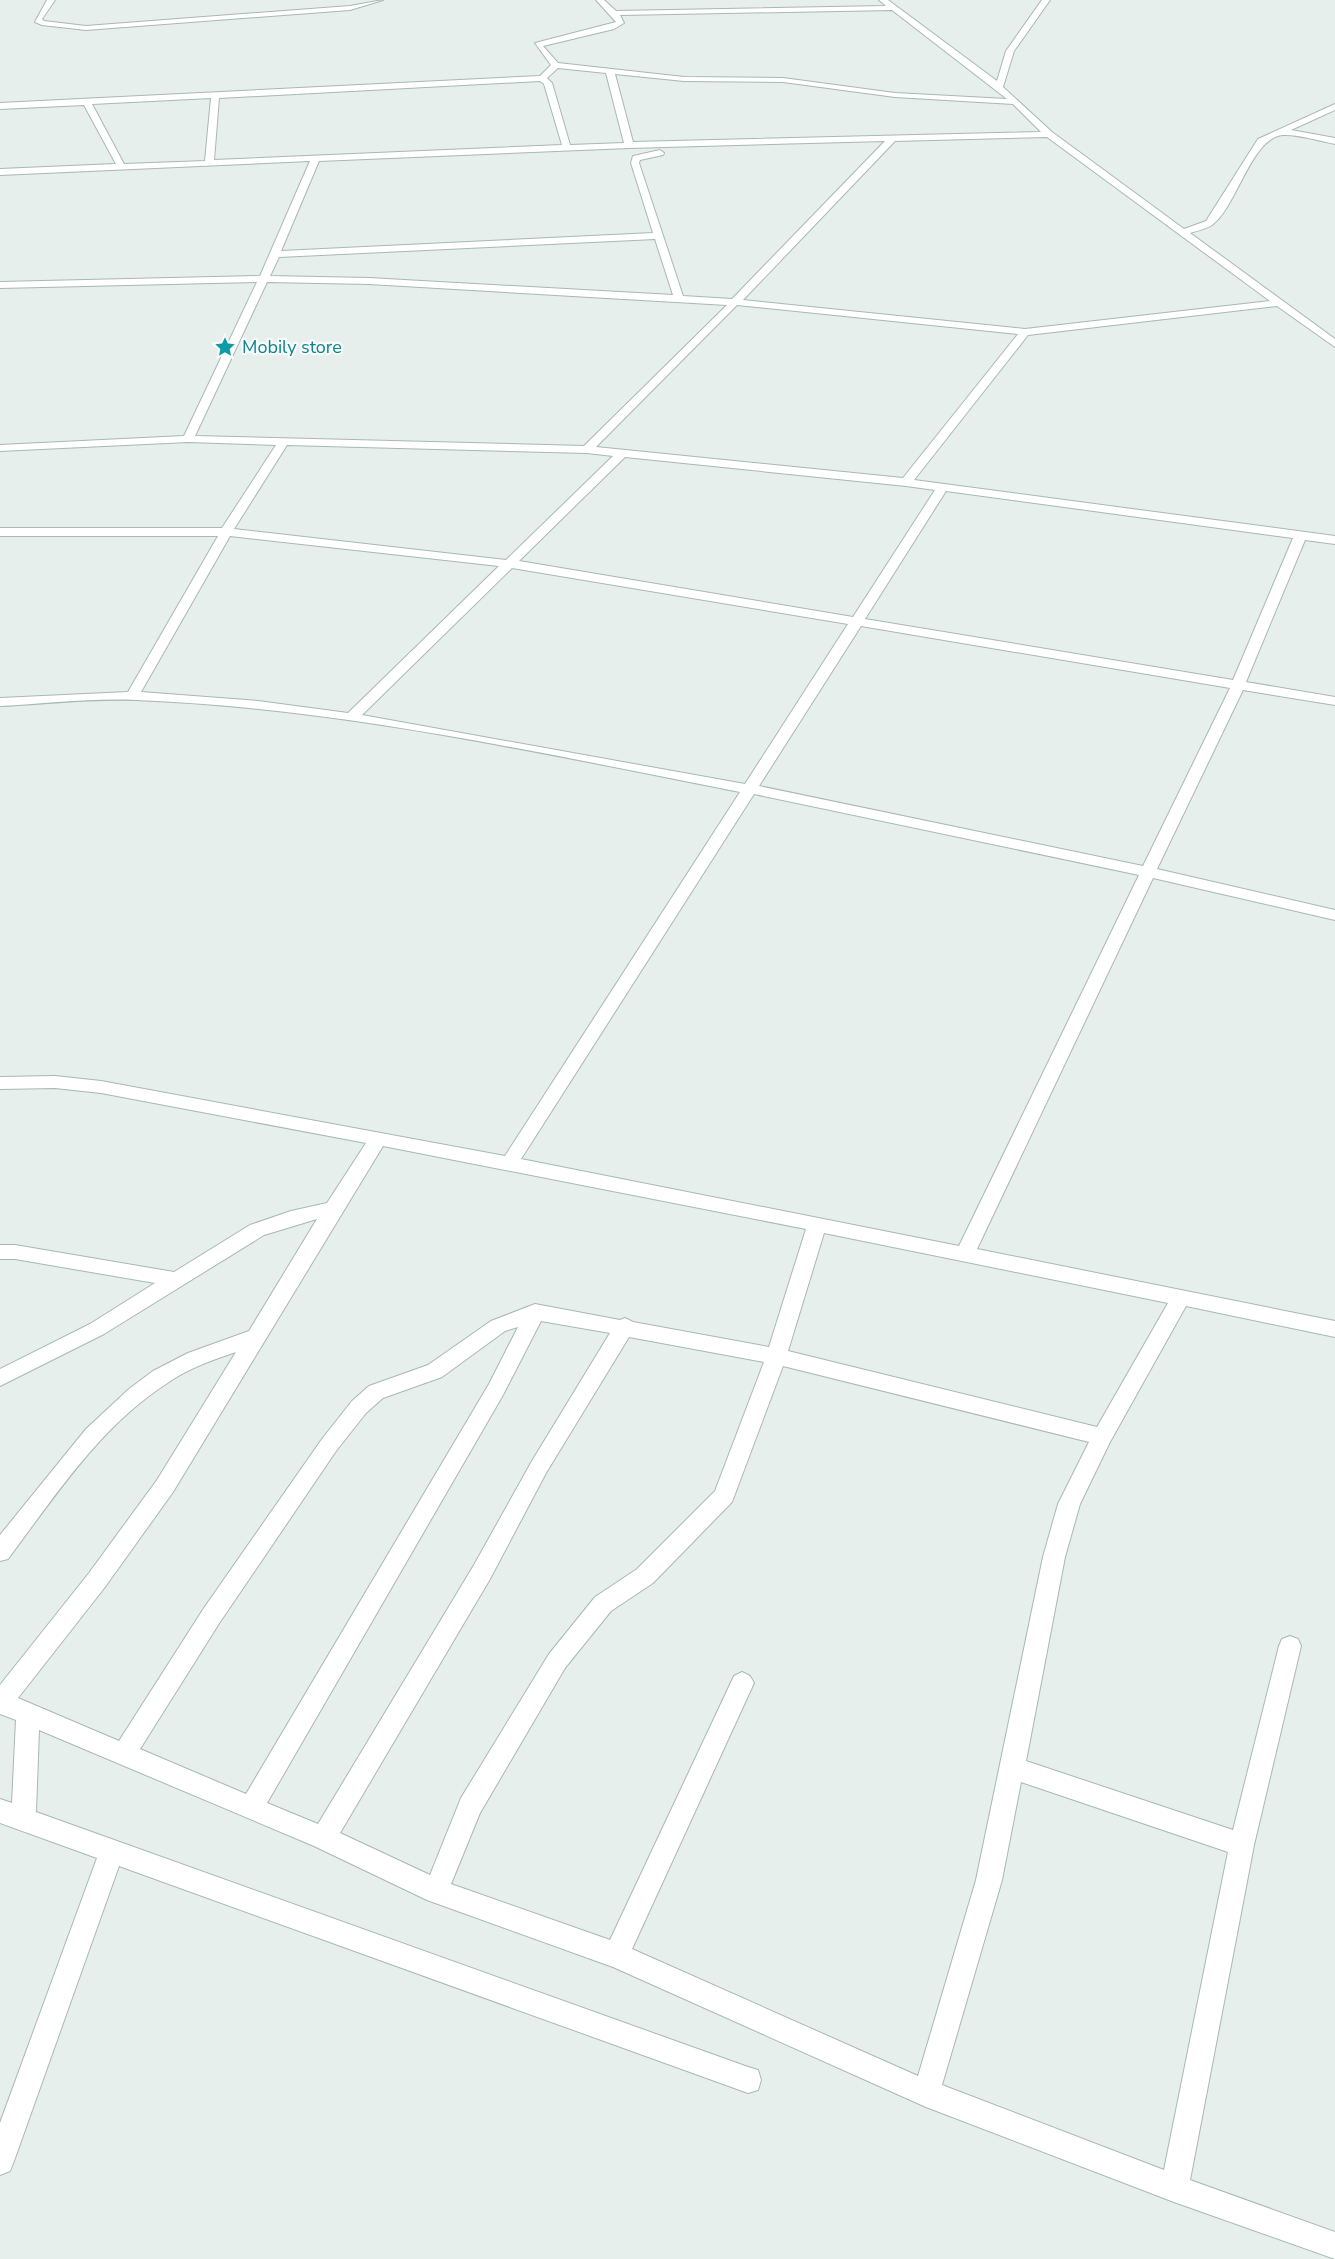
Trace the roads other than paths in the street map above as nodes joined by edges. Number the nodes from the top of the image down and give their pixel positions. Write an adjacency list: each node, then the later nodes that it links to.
1 (51, 0): 2 (street)
2 (379, 0)
3 (600, 0): 7 (street)
4 (883, 0): 6 (street)
5 (1046, 0): 11 (street)
6 (894, 8): 7 (street); 11 (street)
7 (616, 13): 8 (street)
8 (556, 64): 9 (street); 10 (street)
9 (610, 72): 14 (street); 21 (street)
10 (542, 78): 12 (street); 23 (street)
11 (999, 87): 14 (street)
12 (215, 95): 13 (street); 25 (street)
13 (87, 102): 15 (street); 26 (street)
14 (1015, 102): 18 (street)
15 (0, 106)
16 (1335, 107): 17 (street)
17 (1284, 132): 20 (street); 28 (street)
18 (1049, 134): 19 (street); 28 (street)
19 (895, 136): 21 (street); 22 (street)
20 (1335, 141)
21 (629, 145): 23 (street)
22 (887, 145): 29 (street); 34 (street)
23 (567, 148): 24 (street)
24 (315, 159): 25 (street); 30 (street)
25 (209, 163): 26 (street)
26 (122, 166): 27 (street)
27 (0, 172)
28 (1184, 232): 35 (street)
29 (658, 236): 30 (street); 33 (street)
30 (275, 254): 31 (street)
31 (263, 279): 32 (street); 33 (street); 38 (street)
32 (0, 285)
33 (679, 299): 34 (street)
34 (735, 302): 36 (street); 41 (street)
35 (1280, 303): 36 (street); 37 (street)
36 (1025, 332): 43 (street)
37 (1335, 344)
38 (189, 439): 39 (street); 40 (street)
39 (285, 440): 41 (street); 46 (street)
40 (0, 448)
41 (587, 450): 42 (street)
42 (621, 455): 43 (street); 49 (street)
43 (906, 482): 44 (street)
44 (943, 487): 47 (street); 50 (street)
45 (0, 532): 46 (street)
46 (226, 532): 49 (street); 52 (street)
47 (1301, 535): 48 (street); 51 (street)
48 (1335, 540)
49 (511, 564): 50 (street); 55 (street)
50 (858, 620): 51 (street); 56 (street)
51 (1238, 685): 53 (street); 57 (street)
52 (132, 696): 54 (street); 55 (street)
53 (1335, 701)
54 (0, 702)
55 (352, 716): 56 (street)
56 (750, 788): 57 (street); 61 (street)
57 (1146, 871): 58 (street); 65 (street)
58 (1335, 915)
59 (0, 1083): 60 (street)
60 (379, 1137): 61 (street); 62 (street)
61 (509, 1164): 63 (street)
62 (333, 1209): 66 (street); 71 (street)
63 (817, 1225): 65 (street); 72 (street)
64 (0, 1252): 66 (street)
65 (966, 1252): 67 (street)
66 (179, 1280): 73 (street)
67 (1181, 1298): 70 (street); 74 (street)
68 (535, 1312): 69 (street); 80 (street); 82 (street)
69 (625, 1326): 72 (street); 85 (street)
70 (1335, 1329)
71 (257, 1336): 75 (street); 78 (street)
72 (777, 1356): 74 (street); 88 (street)
73 (0, 1378)
74 (1102, 1437): 81 (street)
75 (0, 1552)
76 (1290, 1646): 86 (street)
77 (742, 1683): 89 (street)
78 (0, 1702): 79 (street)
79 (28, 1714): 80 (street); 84 (street)
80 (123, 1755): 82 (street)
81 (1012, 1768): 86 (street); 91 (street)
82 (251, 1808): 85 (street)
83 (0, 1811): 84 (street)
84 (23, 1821): 87 (street)
85 (323, 1838): 88 (street)
86 (1242, 1845): 93 (street)
87 (112, 1851): 90 (street); 92 (street)
88 (436, 1891): 89 (street)
89 (616, 1955): 91 (street)
90 (748, 2080)
91 (926, 2093): 93 (street)
92 (0, 2162)
93 (1174, 2188): 94 (street)
94 (1335, 2246)

